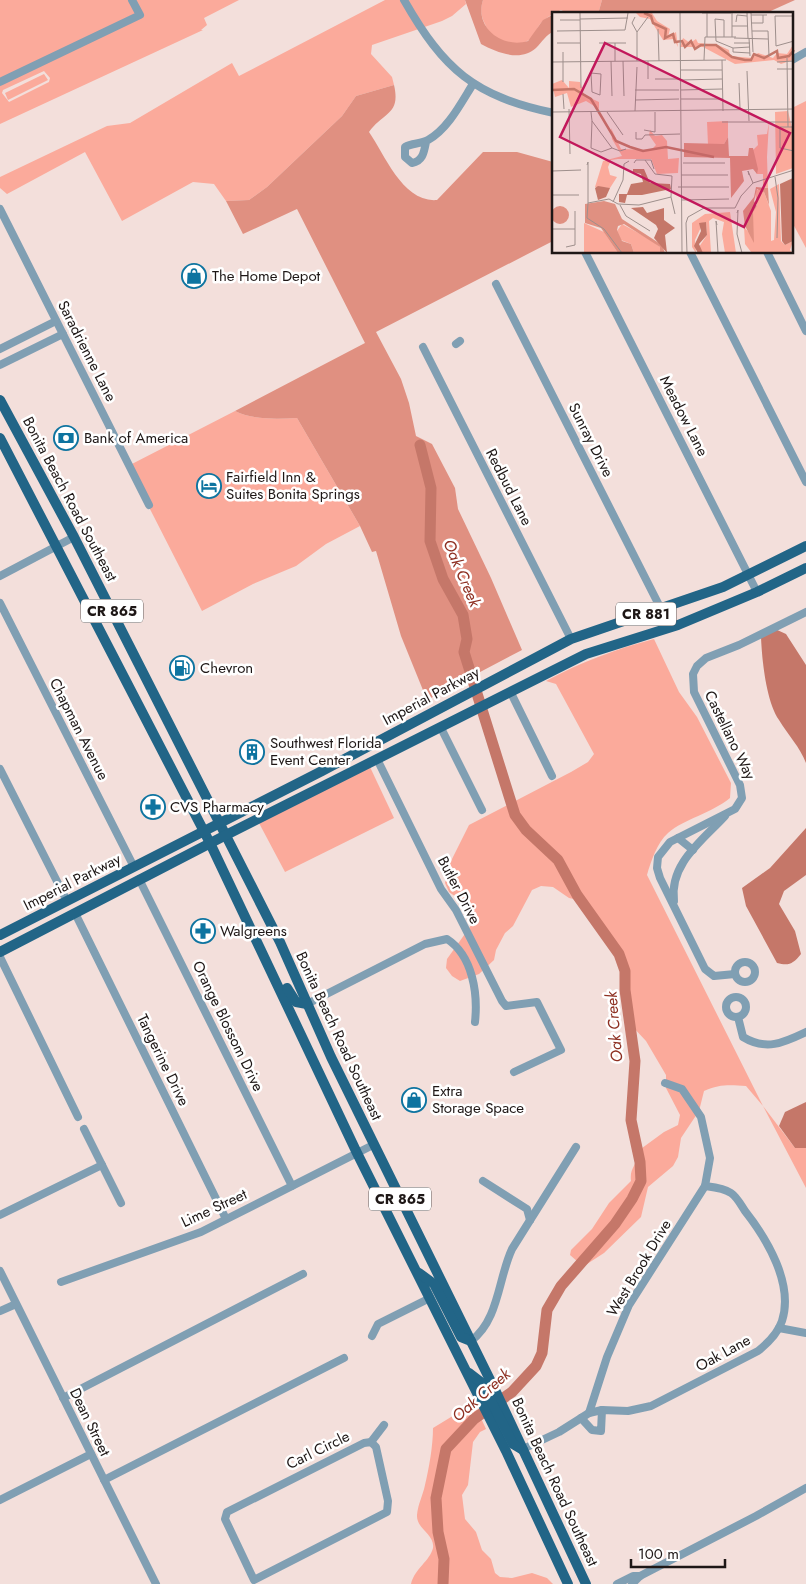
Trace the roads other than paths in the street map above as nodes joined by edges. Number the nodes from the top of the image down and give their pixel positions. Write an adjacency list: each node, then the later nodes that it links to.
1 (132, 0): 5 (street)
2 (404, 0): 6 (street)
3 (806, 52): 4 (street)
4 (794, 59)
5 (0, 82)
6 (473, 84): 7 (street); 8 (street)
7 (552, 112)
8 (426, 142)
9 (0, 209): 14 (street, Saradrienne Lane)
10 (586, 254): 29 (street, Meadow Lane)
11 (691, 254): 22 (street)
12 (768, 254): 15 (street)
13 (496, 284): 32 (street, Sunray Drive)
14 (56, 321): 16 (street, Saradrienne Lane); 18 (street)
15 (806, 331)
16 (63, 334): 19 (street); 23 (street, Saradrienne Lane)
17 (423, 347): 34 (street, Redbud Lane)
18 (0, 349)
19 (0, 366)
20 (0, 400): 24 (main road, Bonita Beach Road Southeast / CR 865)
21 (0, 438): 26 (main road, Bonita Beach Road Southeast / CR 865)
22 (806, 482)
23 (149, 505)
24 (74, 537): 26 (street); 44 (main road, Bonita Beach Road Southeast / CR 865)
25 (806, 546): 29 (main road, Imperial Parkway / CR 881)
26 (57, 547): 28 (street); 45 (main road, Bonita Beach Road Southeast / CR 865)
27 (806, 568): 30 (main road, Imperial Parkway / CR 881)
28 (0, 576)
29 (748, 576): 30 (street, Meadow Lane); 32 (main road, Imperial Parkway / CR 881)
30 (757, 592): 35 (main road, Imperial Parkway / CR 881)
31 (0, 604): 50 (street, Chapman Avenue)
32 (661, 609): 34 (main road, Imperial Parkway / CR 881)
33 (806, 612): 43 (street, Castellano Way)
34 (571, 639): 36 (main road, Imperial Parkway / CR 881)
35 (511, 693): 37 (main road, Imperial Parkway / CR 881); 41 (street)
36 (428, 714): 37 (main road); 38 (main road, Imperial Parkway / CR 881)
37 (441, 728): 39 (main road, Imperial Parkway / CR 881); 42 (street)
38 (393, 733): 39 (main road); 44 (main road, Imperial Parkway / CR 881)
39 (377, 759): 46 (main road, Imperial Parkway / CR 881); 64 (street, Butler Drive)
40 (0, 769): 52 (street)
41 (552, 776)
42 (482, 810)
43 (728, 813): 47 (street, Castellano Way); 49 (street, Castellano Way)
44 (220, 824): 45 (main road, Imperial Parkway / CR 881); 46 (main road, Bonita Beach Road Southeast / CR 865)
45 (204, 831): 48 (main road, Bonita Beach Road Southeast / CR 865); 50 (main road, Imperial Parkway)
46 (226, 835): 48 (main road, Imperial Parkway / CR 881); 60 (main road, Bonita Beach Road Southeast / CR 865)
47 (678, 838): 49 (street); 53 (street, Castellano Way)
48 (210, 843): 51 (main road, Imperial Parkway); 56 (main road, Bonita Beach Road Southeast / CR 865)
49 (693, 850): 53 (street, Castellano Way)
50 (134, 867): 52 (main road, Imperial Parkway)
51 (139, 880): 54 (main road, Imperial Parkway); 73 (street, Orange Blossom Drive)
52 (67, 901): 55 (main road, Imperial Parkway)
53 (676, 910): 59 (street, Castellano Way)
54 (75, 913): 57 (main road, Imperial Parkway); 77 (street, Tangerine Drive)
55 (0, 935)
56 (257, 940): 60 (main road); 70 (main road, Bonita Beach Road Southeast / CR 865)
57 (0, 952)
58 (0, 957): 66 (street)
59 (735, 974)
60 (307, 1004): 62 (street); 68 (main road, Bonita Beach Road Southeast / CR 865)
61 (738, 1017): 63 (street)
62 (475, 1022)
63 (806, 1032)
64 (514, 1072)
65 (665, 1083): 74 (street, West Brook Drive)
66 (78, 1117)
67 (84, 1129): 71 (street)
68 (373, 1145): 70 (street, Lime Street); 89 (main road, Bonita Beach Road Southeast / CR 865)
69 (576, 1147): 78 (street)
70 (357, 1153): 73 (street, Lime Street); 79 (main road, Bonita Beach Road Southeast / CR 865)
71 (102, 1165): 75 (street); 76 (street)
72 (483, 1181): 78 (street)
73 (292, 1186): 77 (street, Lime Street)
74 (705, 1186): 86 (street, Oak Lane); 94 (street, West Brook Drive)
75 (121, 1203)
76 (0, 1215)
77 (226, 1219): 82 (street, Lime Street)
78 (530, 1220): 89 (street)
79 (416, 1271): 83 (main road, Bonita Beach Road Southeast / CR 865); 89 (main road)
80 (0, 1272): 84 (street, Dean Street)
81 (303, 1274): 92 (street)
82 (61, 1282)
83 (430, 1298): 88 (street); 91 (main road, Bonita Beach Road Southeast / CR 865)
84 (16, 1304): 85 (street); 92 (street, Dean Street)
85 (0, 1311)
86 (779, 1328): 87 (street); 93 (street, Oak Lane)
87 (806, 1333)
88 (372, 1336)
89 (471, 1341): 91 (main road, Bonita Beach Road Southeast / CR 865)
90 (344, 1358): 101 (street)
91 (488, 1395): 96 (main road, Bonita Beach Road Southeast / CR 865); 96 (main road, Bonita Beach Road Southeast / CR 865)
92 (63, 1398): 100 (street, Dean Street)
93 (602, 1410): 94 (street, Oak Lane); 95 (street)
94 (589, 1413): 95 (street)
95 (581, 1418): 99 (street)
96 (500, 1420): 99 (main road, Bonita Beach Road Southeast); 107 (main road, Bonita Beach Road Southeast / CR 865)
97 (384, 1425): 98 (street)
98 (371, 1442): 105 (street, Carl Circle); 105 (street, Carl Circle)
99 (523, 1449): 108 (main road, Bonita Beach Road Southeast)
100 (91, 1454): 101 (street, Dean Street); 103 (street)
101 (104, 1480): 106 (street, Dean Street)
102 (806, 1488): 104 (street)
103 (0, 1500)
104 (640, 1576): 109 (street); 110 (street)
105 (255, 1582)
106 (156, 1584)
107 (568, 1584)
108 (586, 1584)
109 (617, 1584)
110 (632, 1584)

